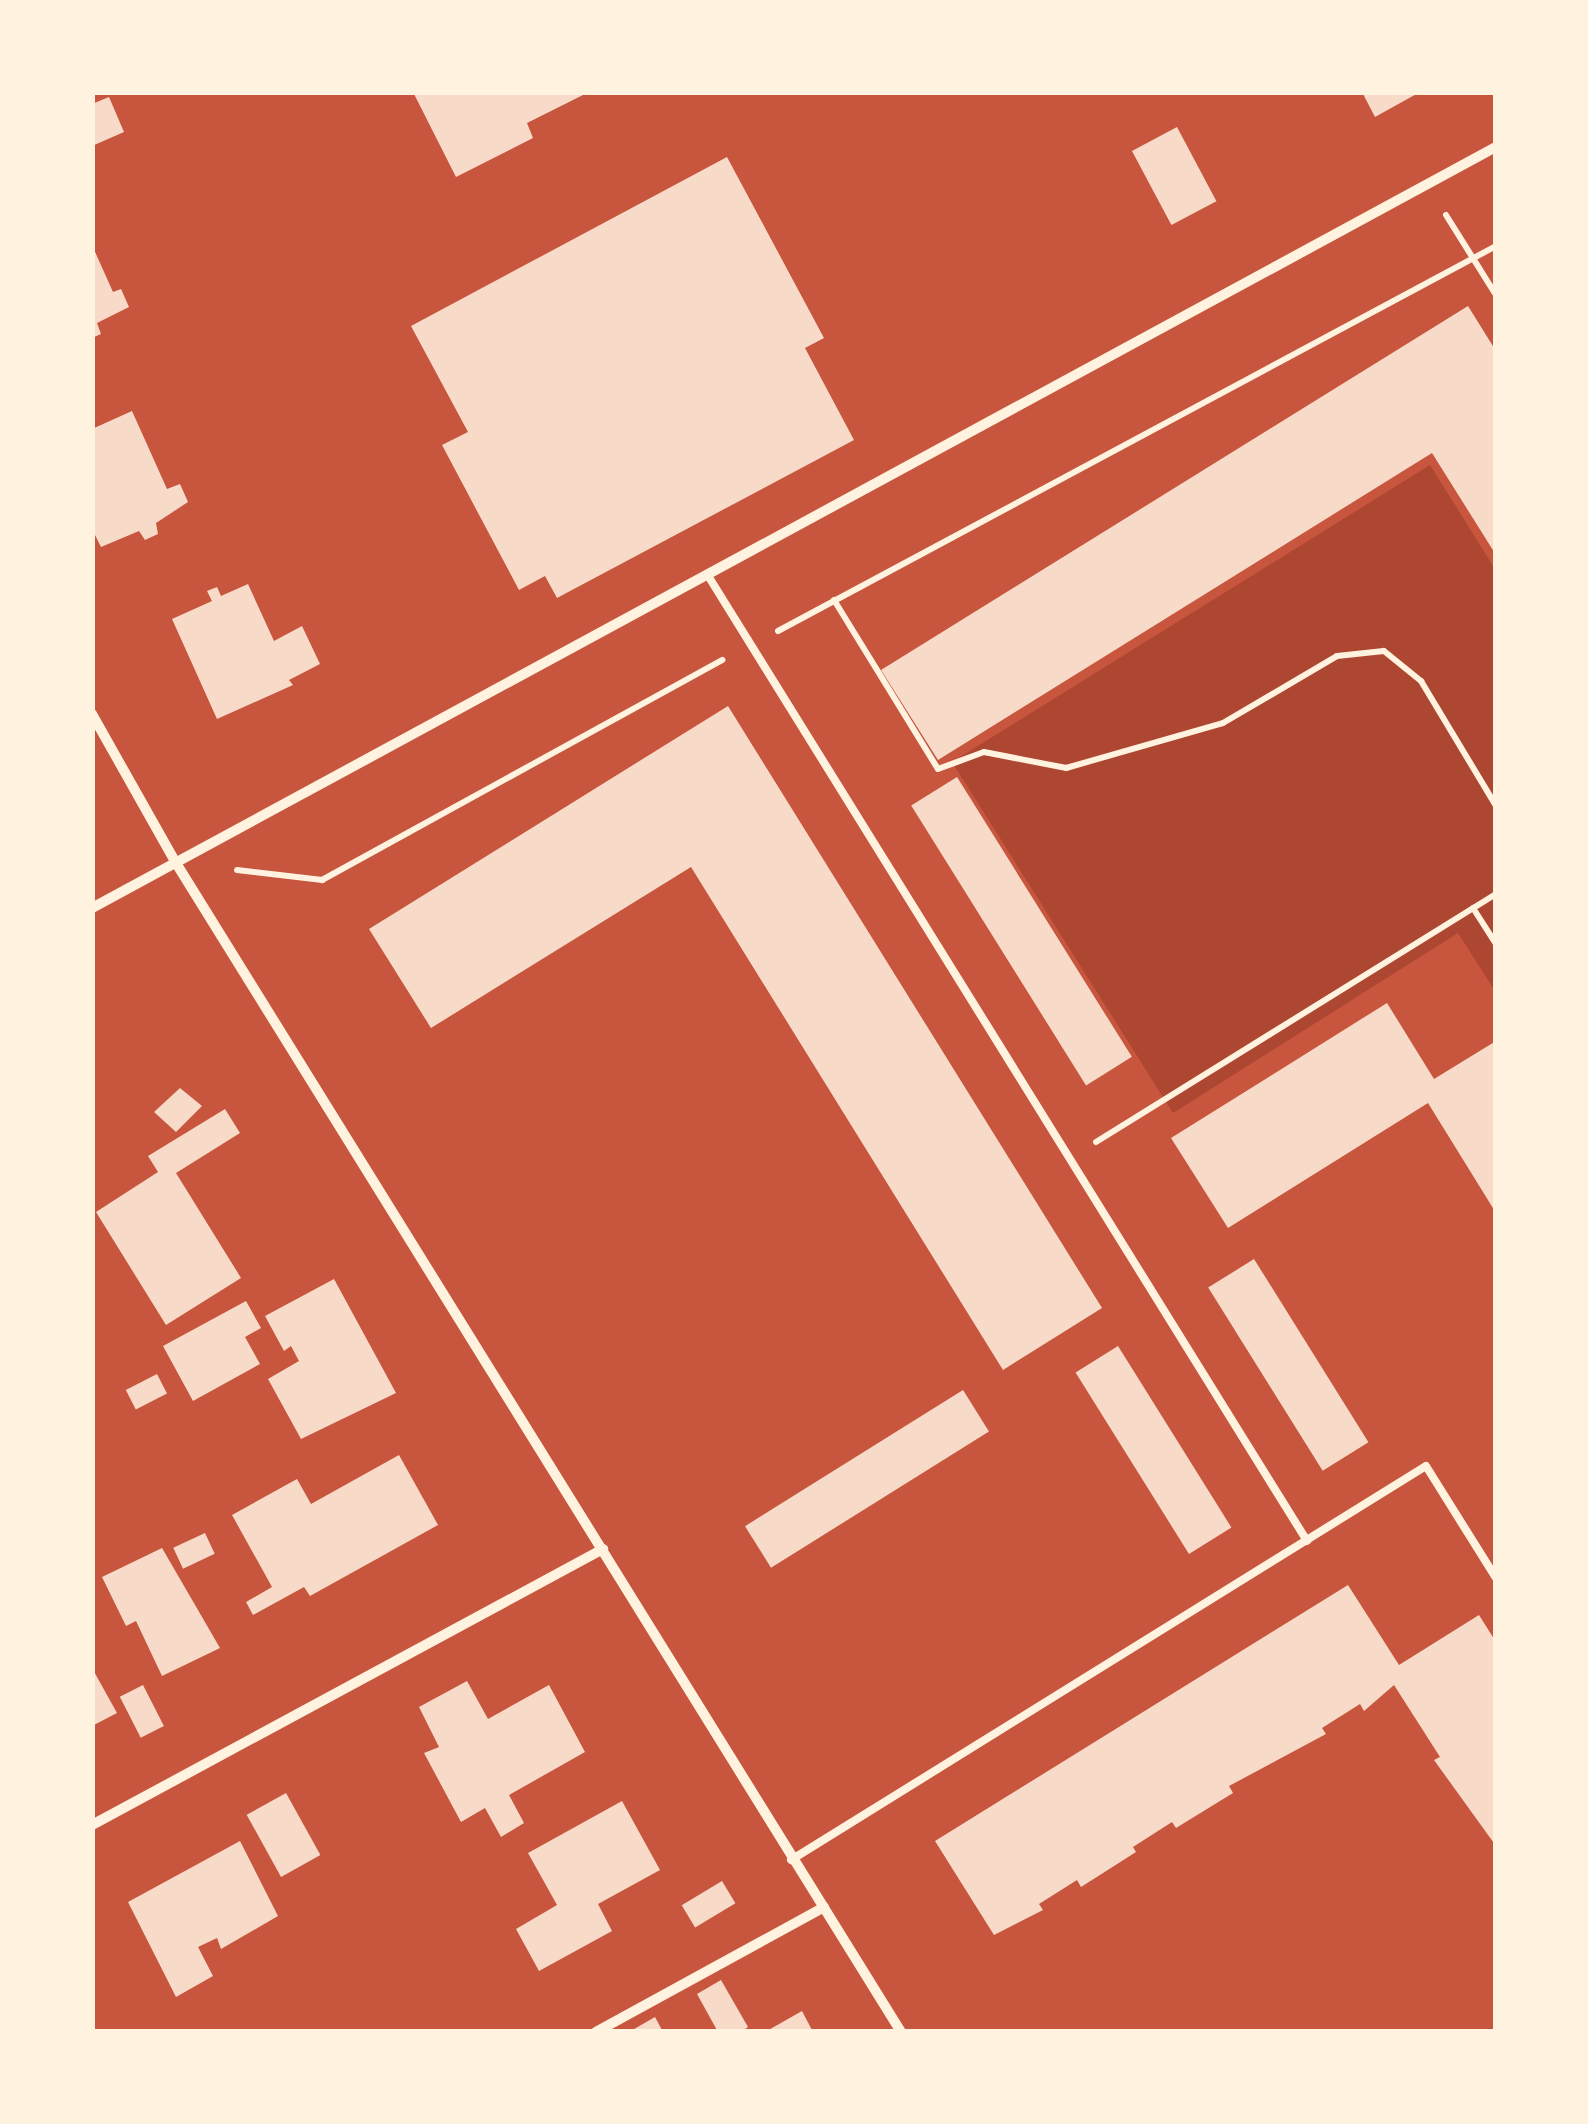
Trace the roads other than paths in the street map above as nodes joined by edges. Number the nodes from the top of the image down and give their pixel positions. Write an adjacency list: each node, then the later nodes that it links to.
1 (1496, 147): 2 (street)
2 (707, 574): 4 (street); 6 (lane)
3 (92, 714): 4 (street)
4 (176, 862): 5 (street); 7 (street)
5 (92, 908)
6 (1307, 1540): 8 (lane); 10 (lane)
7 (603, 1550): 9 (street); 10 (street)
8 (1496, 1578)
9 (92, 1825)
10 (792, 1860): 11 (street)
11 (824, 1907): 12 (street); 13 (street)
12 (596, 2032)
13 (901, 2032)

